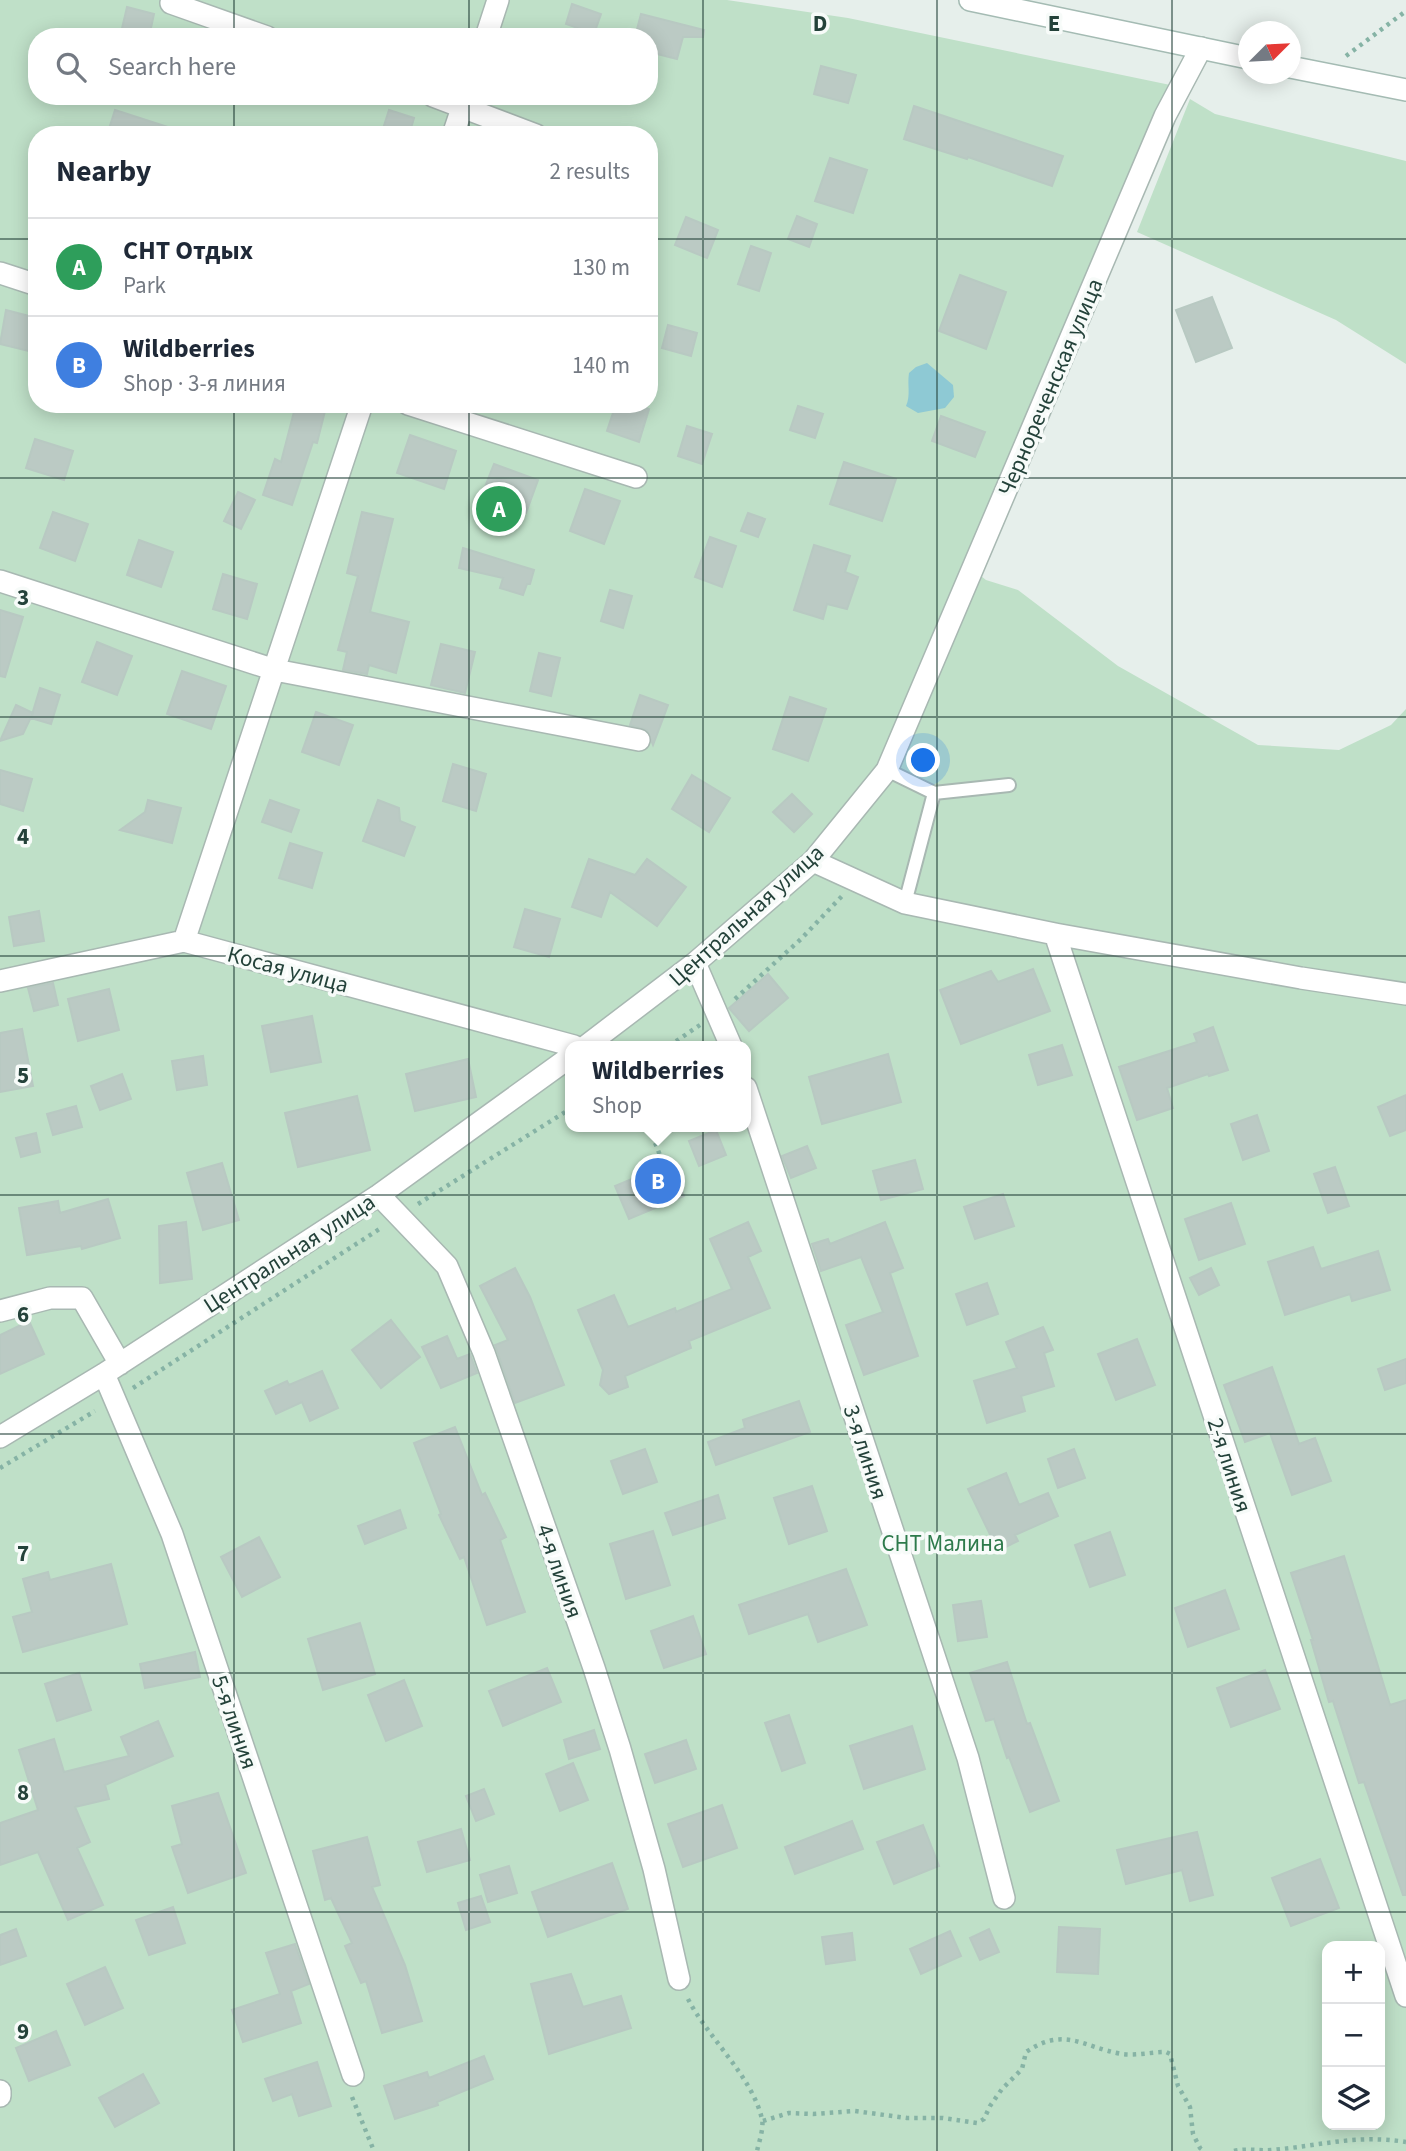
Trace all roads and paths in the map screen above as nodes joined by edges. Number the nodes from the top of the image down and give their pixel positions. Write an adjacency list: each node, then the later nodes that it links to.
1 (498, 0): 6 (street)
2 (970, 0): 7 (street)
3 (171, 3): 5 (street)
4 (1406, 11): 10 (path)
5 (242, 28)
6 (489, 28)
7 (1201, 48): 8 (street); 23 (street, Чернореченская улица)
8 (1238, 56)
9 (1301, 68): 10 (street)
10 (1323, 73): 11 (street)
11 (1406, 90)
12 (463, 105): 14 (street)
13 (471, 105): 15 (street)
14 (456, 126)
15 (516, 126)
16 (0, 273): 17 (street)
17 (28, 282)
18 (359, 413): 22 (street)
19 (436, 413): 20 (street)
20 (636, 477)
21 (0, 581): 22 (street)
22 (275, 670): 24 (street); 32 (street)
23 (904, 728): 25 (street, Центральная улица)
24 (639, 740)
25 (887, 770): 27 (lane); 28 (street, Центральная улица)
26 (1009, 785): 27 (lane)
27 (934, 793): 30 (lane)
28 (813, 861): 29 (street); 33 (street, Центральная улица)
29 (857, 881): 30 (street); 36 (path)
30 (905, 903): 31 (street)
31 (1055, 934): 35 (street); 55 (street, 2-я линия)
32 (184, 941): 34 (street, Косая улица); 40 (street, Косая улица)
33 (695, 962): 36 (street); 37 (street, Центральная улица)
34 (0, 981)
35 (1406, 994)
36 (718, 1013): 38 (path); 39 (street)
37 (599, 1041)
38 (676, 1041)
39 (729, 1041)
40 (565, 1044)
41 (565, 1061): 46 (street, Центральная улица)
42 (751, 1103): 53 (street, 3-я линия)
43 (565, 1112): 47 (path)
44 (651, 1132): 45 (path)
45 (662, 1158)
46 (379, 1195): 47 (street, 4-я линия); 49 (street, Центральная улица)
47 (400, 1216): 50 (path); 54 (street, 4-я линия)
48 (0, 1311): 49 (street, 5-я линия)
49 (112, 1369): 50 (street, 5-я линия); 51 (street, Центральная улица)
50 (115, 1399): 52 (path); 56 (street, 5-я линия)
51 (0, 1437)
52 (0, 1468)
53 (1004, 1898)
54 (679, 1979): 59 (path)
55 (1406, 1996)
56 (353, 2075): 61 (path)
57 (0, 2091): 58 (street)
58 (0, 2096)
59 (763, 2121): 62 (path); 63 (path)
60 (1406, 2143): 64 (path)
61 (374, 2151)
62 (757, 2151)
63 (1204, 2151)
64 (1234, 2151)

